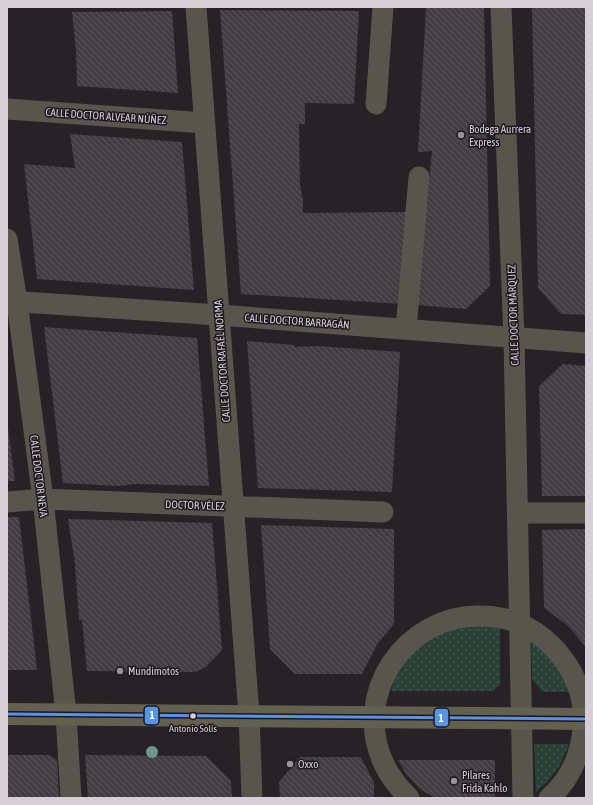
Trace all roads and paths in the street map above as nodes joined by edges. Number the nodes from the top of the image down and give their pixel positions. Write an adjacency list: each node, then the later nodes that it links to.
1 (196, 7): 6 (street, CALLE DOCTOR RAFAÉL NORMA)
2 (383, 7): 4 (street)
3 (501, 7): 12 (street, CALLE DOCTOR MÁRQUEZ)
4 (376, 104)
5 (7, 109): 6 (street, CALLE DOCTOR ALVEAR NÚÑEZ)
6 (205, 123): 10 (street, CALLE DOCTOR RAFAÉL NORMA)
7 (419, 177): 11 (street)
8 (7, 239): 9 (street, CALLE DOCTOR NEVA)
9 (12, 302): 10 (street, CALLE DOCTOR BARRAGÁN); 14 (street, CALLE DOCTOR NEVA)
10 (219, 315): 11 (street, CALLE DOCTOR BARRAGÁN); 16 (street, CALLE DOCTOR RAFAÉL NORMA)
11 (406, 329): 12 (street, CALLE DOCTOR BARRAGÁN)
12 (514, 338): 13 (street, CALLE DOCTOR BARRAGÁN); 18 (street, CALLE DOCTOR MÁRQUEZ)
13 (586, 343)
14 (43, 499): 15 (street, DOCTOR VÉLEZ); 16 (street, DOCTOR VÉLEZ); 22 (street, CALLE DOCTOR NEVA)
15 (7, 502)
16 (233, 506): 17 (street, DOCTOR VÉLEZ); 23 (street, CALLE DOCTOR RAFAÉL NORMA)
17 (383, 512)
18 (518, 513): 19 (street); 20 (street, CALLE DOCTOR MÁRQUEZ)
19 (586, 513)
20 (519, 623): 24 (street); 25 (street, CALLE DOCTOR MÁRQUEZ); 26 (street)
21 (7, 714): 22 (main road)
22 (66, 714): 23 (main road); 28 (street, CALLE DOCTOR NEVA)
23 (249, 715): 24 (main road); 29 (street, CALLE DOCTOR RAFAÉL NORMA)
24 (374, 716): 25 (main road); 27 (street)
25 (521, 718): 26 (main road); 30 (street, CALLE DOCTOR MÁRQUEZ)
26 (585, 719): 31 (street)
27 (401, 794)
28 (71, 798)
29 (252, 798)
30 (523, 798)
31 (549, 798)

